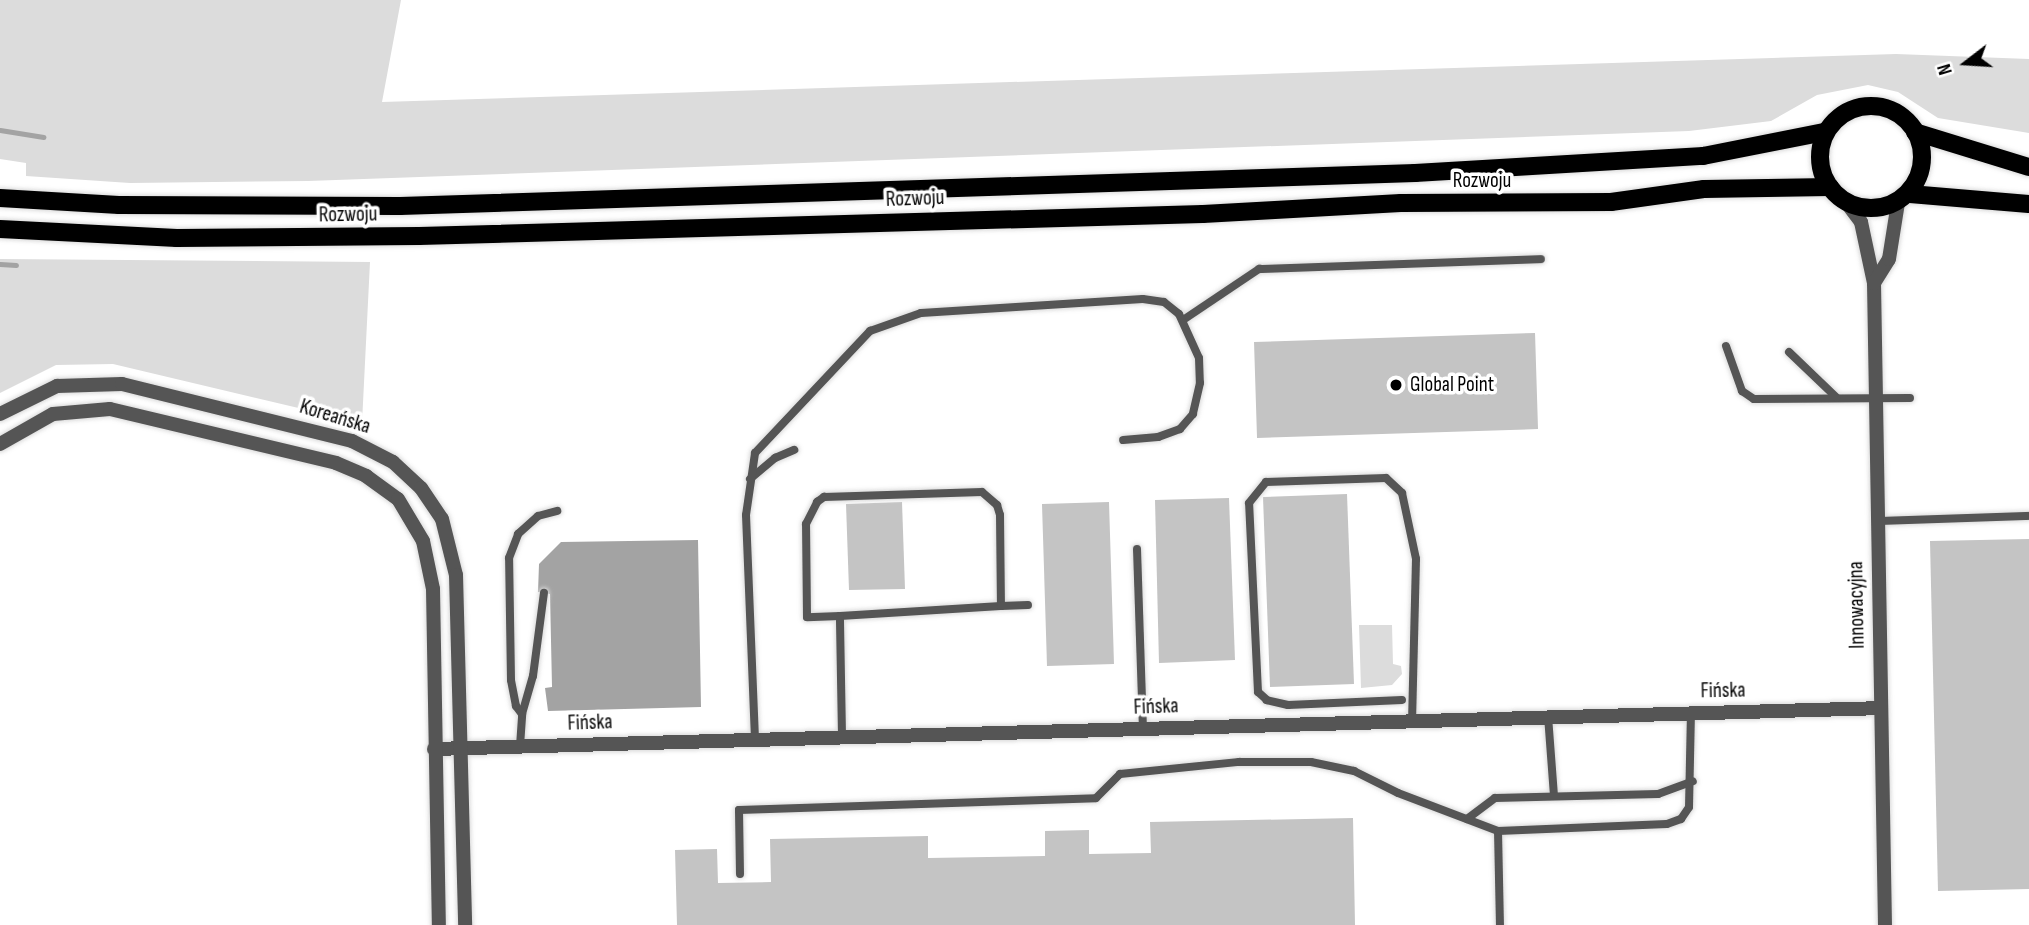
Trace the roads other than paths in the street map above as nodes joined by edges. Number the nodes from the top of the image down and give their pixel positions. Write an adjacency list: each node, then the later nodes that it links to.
1 (1824, 132): 2 (main road); 4 (main road); 5 (main road, Rozwoju)
2 (1915, 132): 3 (main road); 6 (main road)
3 (2029, 167)
4 (1830, 187): 7 (main road); 9 (main road, Rozwoju)
5 (0, 198)
6 (1904, 198): 7 (main road); 8 (main road); 11 (street, Innowacyjna)
7 (1846, 202): 11 (street, Innowacyjna)
8 (2029, 204)
9 (0, 229)
10 (1541, 259): 12 (lane)
11 (1874, 283): 16 (street, Innowacyjna)
12 (1182, 320): 19 (lane); 22 (lane)
13 (1726, 346): 15 (lane)
14 (1789, 352): 15 (lane)
15 (1836, 398): 16 (lane)
16 (1874, 398): 17 (lane); 25 (street, Innowacyjna)
17 (1910, 398)
18 (0, 414): 41 (street, Koreańska)
19 (1123, 440)
20 (0, 444): 42 (street, Koreańska)
21 (794, 450): 22 (lane)
22 (750, 479): 39 (lane)
23 (557, 511): 34 (lane)
24 (2029, 516): 25 (lane)
25 (1876, 521): 32 (street, Innowacyjna)
26 (1136, 549): 37 (lane)
27 (544, 593): 34 (lane)
28 (1001, 606): 29 (lane); 30 (lane); 30 (lane)
29 (1028, 606)
30 (840, 616): 38 (lane)
31 (1402, 700): 36 (lane)
32 (1880, 708): 33 (street, Fińska); 51 (street, Innowacyjna)
33 (1691, 713): 35 (street, Fińska); 43 (lane)
34 (522, 714): 40 (lane)
35 (1548, 716): 36 (street, Fińska); 44 (lane)
36 (1412, 719): 37 (street, Fińska)
37 (1143, 728): 38 (street, Fińska)
38 (842, 736): 39 (street, Fińska)
39 (755, 739): 40 (street, Fińska)
40 (520, 746): 41 (street, Fińska)
41 (460, 748): 42 (street, Fińska); 49 (street, Koreańska)
42 (434, 750): 48 (street, Koreańska)
43 (1693, 780): 44 (lane); 46 (lane)
44 (1554, 796): 45 (lane)
45 (1466, 819): 46 (lane); 47 (lane)
46 (1498, 831): 50 (lane)
47 (740, 874)
48 (439, 925)
49 (465, 925)
50 (1500, 925)
51 (1885, 925)

